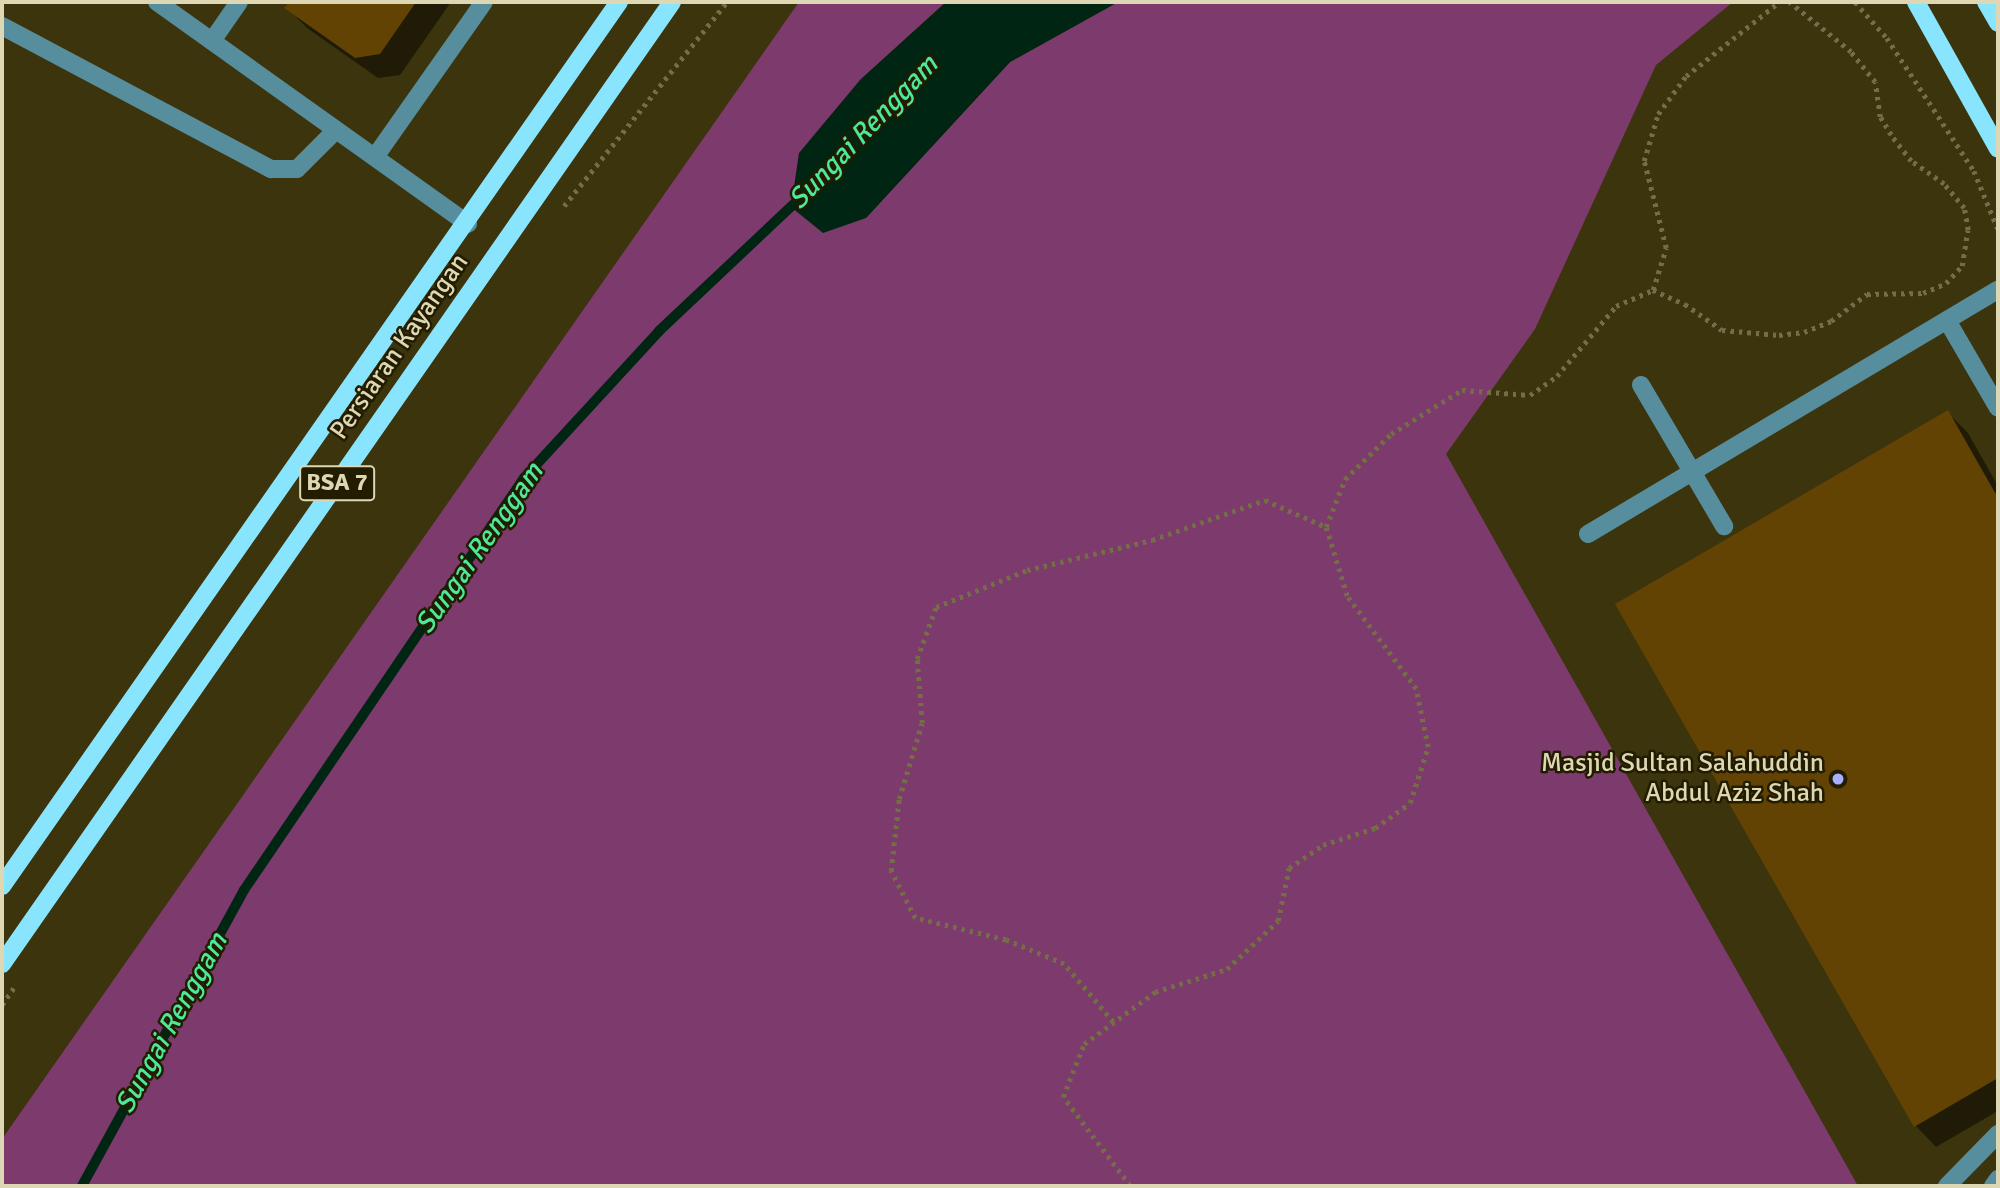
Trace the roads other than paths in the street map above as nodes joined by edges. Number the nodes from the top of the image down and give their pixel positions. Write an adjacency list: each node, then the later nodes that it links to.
1 (157, 2): 10 (street)
2 (239, 2): 10 (street)
3 (484, 2): 13 (street)
4 (619, 2): 14 (main road, Persiaran Kayangan / BSA 7)
5 (672, 2): 23 (main road, Persiaran Kayangan / BSA 7)
6 (1916, 2): 12 (main road)
7 (1986, 2): 8 (main road)
8 (1998, 23)
9 (2, 26): 11 (street)
10 (212, 41): 11 (street)
11 (337, 130): 13 (street)
12 (1998, 149)
13 (375, 157): 14 (street)
14 (468, 224): 22 (main road, Persiaran Kayangan / BSA 7)
15 (1998, 290): 16 (street)
16 (1948, 322): 18 (street); 19 (street)
17 (1640, 385): 19 (street)
18 (1998, 408)
19 (1692, 472): 20 (street); 21 (street)
20 (1724, 526)
21 (1588, 534)
22 (2, 886)
23 (2, 964)
24 (1998, 1134): 26 (street)
25 (1998, 1180): 27 (street)
26 (1947, 1186)
27 (1993, 1186)

